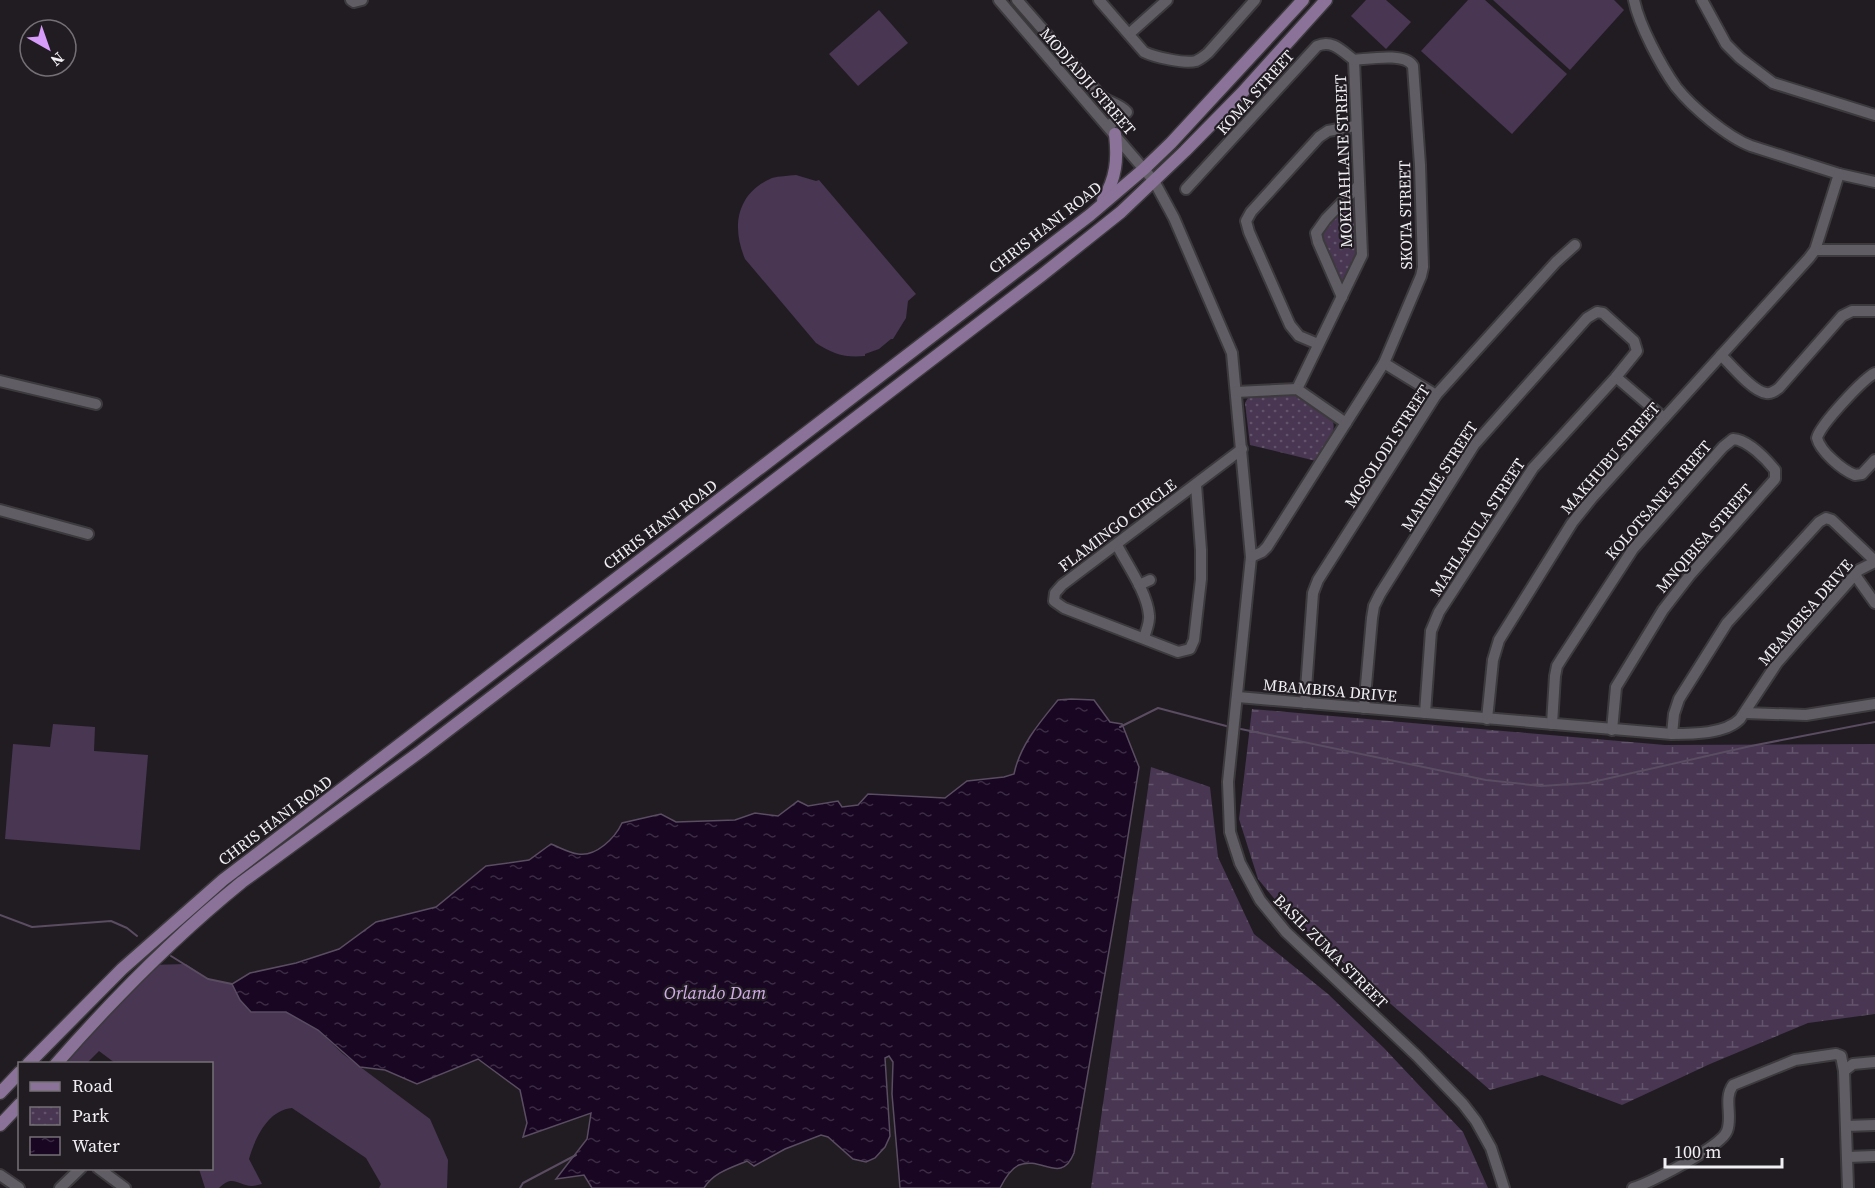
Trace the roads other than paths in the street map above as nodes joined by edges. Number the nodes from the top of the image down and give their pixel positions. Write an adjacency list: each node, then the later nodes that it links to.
1 (351, 0): 2 (street)
2 (362, 0)
3 (999, 0): 16 (street, MODJADJI STREET)
4 (1017, 0): 16 (street)
5 (1099, 0): 12 (street)
6 (1167, 0): 12 (street)
7 (1255, 0): 12 (street)
8 (1303, 0): 17 (main road, CHRIS HANI ROAD)
9 (1326, 0): 19 (main road, CHRIS HANI ROAD)
10 (1634, 0): 18 (street)
11 (1702, 0): 14 (street)
12 (1129, 34)
13 (1354, 60): 15 (street, MOKHAHLANE STREET); 22 (street, KOMA STREET); 31 (street, SKOTA STREET)
14 (1875, 115)
15 (1355, 126): 21 (street, MOKHAHLANE STREET); 29 (street)
16 (1111, 130): 17 (street, MODJADJI STREET); 23 (main road)
17 (1144, 169): 19 (street, MODJADJI STREET); 23 (main road, CHRIS HANI ROAD)
18 (1839, 174): 20 (street); 25 (street, MAKHUBU STREET)
19 (1154, 181): 36 (street, MBAMBISA DRIVE); 66 (main road, CHRIS HANI ROAD)
20 (1875, 182)
21 (1359, 185): 27 (street, MOKHAHLANE STREET); 27 (street)
22 (1186, 189)
23 (1100, 206): 65 (main road, CHRIS HANI ROAD)
24 (1575, 245): 37 (street, MOSOLODI STREET)
25 (1815, 250): 26 (street); 30 (street, MAKHUBU STREET)
26 (1875, 250)
27 (1342, 297): 29 (street, MOKHAHLANE STREET)
28 (1875, 311): 30 (street)
29 (1318, 344): 35 (street, MOKHAHLANE STREET)
30 (1721, 355): 39 (street, MAKHUBU STREET)
31 (1384, 363): 37 (street); 40 (street, SKOTA STREET)
32 (1875, 373): 42 (street)
33 (1616, 377): 39 (street); 58 (street, MARIME STREET); 59 (street, MAHLAKULA STREET)
34 (0, 381): 38 (street)
35 (1297, 389): 36 (street); 40 (street)
36 (1236, 392): 41 (street, MBAMBISA DRIVE)
37 (1436, 395): 56 (street, MOSOLODI STREET)
38 (96, 404)
39 (1664, 418): 61 (street, MAKHUBU STREET)
40 (1346, 423): 48 (street, SKOTA STREET)
41 (1242, 449): 44 (street, FLAMINGO CIRCLE); 48 (street, MBAMBISA DRIVE)
42 (1875, 460)
43 (1771, 465): 62 (street, KOLOTSANE STREET); 63 (street, MNQIBISA STREET)
44 (1196, 485): 47 (street, FLAMINGO CIRCLE); 54 (street, FLAMINGO CIRCLE)
45 (0, 510): 46 (street)
46 (88, 534)
47 (1117, 545): 52 (street); 54 (street, FLAMINGO CIRCLE)
48 (1251, 557): 55 (street, MBAMBISA DRIVE)
49 (1875, 561): 50 (street, MBAMBISA DRIVE); 64 (street)
50 (1855, 575): 53 (street); 60 (street, MBAMBISA DRIVE)
51 (1150, 580): 52 (street)
52 (1138, 585): 54 (street)
53 (1875, 603)
54 (1144, 638)
55 (1238, 697): 56 (street, MBAMBISA DRIVE); 85 (street, BASIL ZUMA STREET)
56 (1305, 703): 58 (street, MBAMBISA DRIVE)
57 (1875, 704): 60 (street)
58 (1364, 708): 59 (street, MBAMBISA DRIVE)
59 (1425, 713): 61 (street, MBAMBISA DRIVE)
60 (1745, 713): 64 (street, MBAMBISA DRIVE)
61 (1487, 719): 62 (street, MBAMBISA DRIVE)
62 (1552, 724): 63 (street, MBAMBISA DRIVE)
63 (1612, 730): 64 (street, MBAMBISA DRIVE)
64 (1672, 734)
65 (409, 736): 66 (main road); 67 (main road, CHRIS HANI ROAD)
66 (421, 751): 68 (main road, CHRIS HANI ROAD)
67 (30, 1062)
68 (58, 1062)
69 (1875, 1062): 70 (street)
70 (1844, 1071): 76 (street); 86 (street)
71 (18, 1074): 72 (main road)
72 (0, 1093)
73 (18, 1106): 74 (main road)
74 (0, 1125)
75 (1875, 1125): 76 (street)
76 (1846, 1126): 78 (street)
77 (1875, 1156): 78 (street)
78 (1847, 1157): 87 (street)
79 (79, 1170): 83 (street)
80 (101, 1170): 84 (street)
81 (0, 1175): 82 (street)
82 (19, 1188)
83 (60, 1188)
84 (125, 1188)
85 (1504, 1188)
86 (1633, 1188)
87 (1848, 1188)

